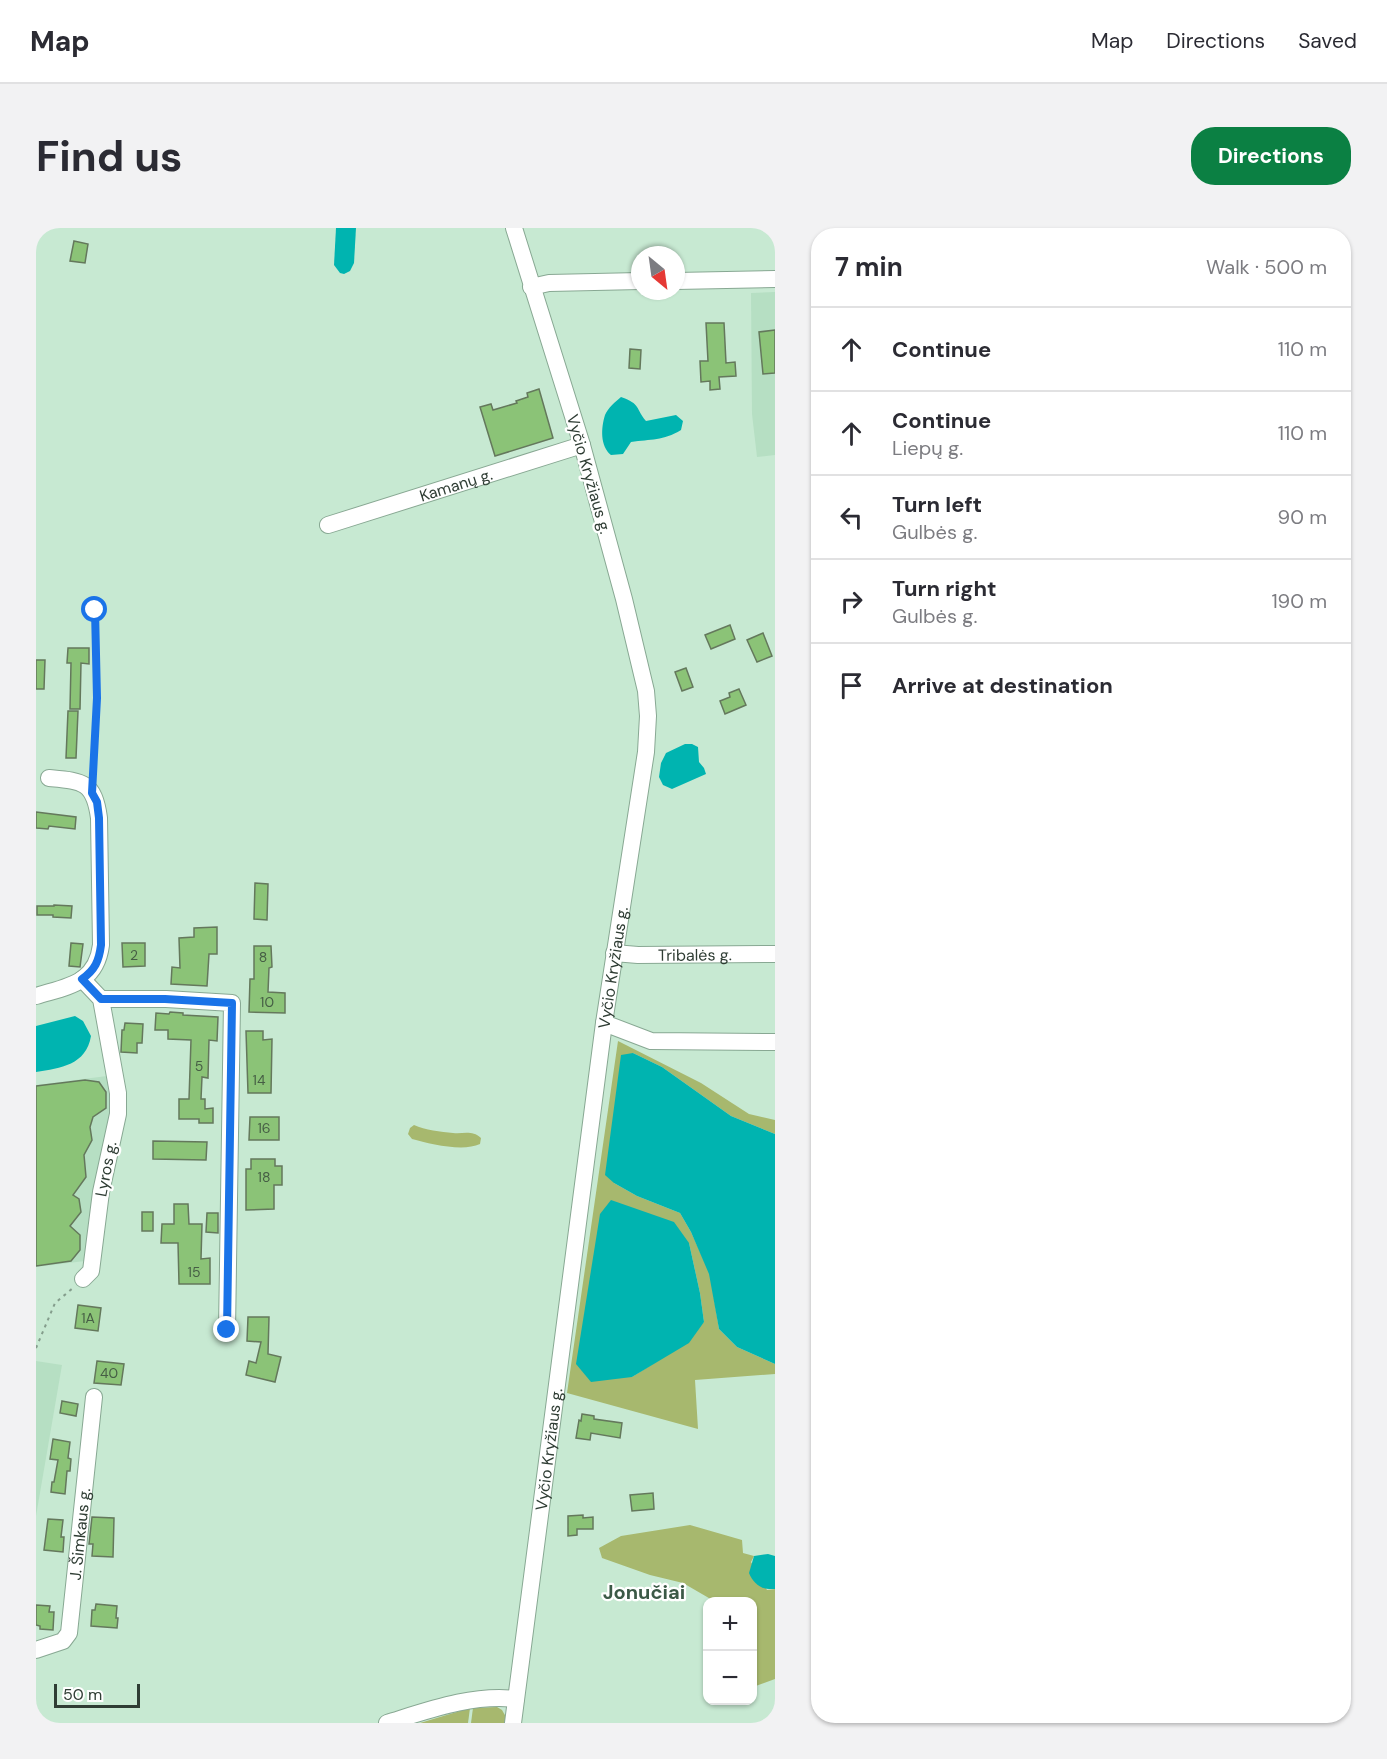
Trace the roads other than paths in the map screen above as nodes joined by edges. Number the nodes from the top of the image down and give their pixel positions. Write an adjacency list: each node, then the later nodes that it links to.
1 (514, 228): 5 (street, Vyčio Kryžiaus g.)
2 (775, 279): 4 (street)
3 (631, 281): 5 (street)
4 (685, 281)
5 (531, 287): 6 (street, Vyčio Kryžiaus g.)
6 (582, 445): 7 (street, Kamanų g.); 9 (street, Vyčio Kryžiaus g.)
7 (328, 525)
8 (49, 778): 11 (street)
9 (614, 953): 10 (street, Tribalės g.); 14 (street, Vyčio Kryžiaus g.)
10 (775, 954)
11 (82, 979): 12 (street); 13 (street)
12 (36, 996)
13 (101, 999): 16 (street, Lyros g.); 17 (street)
14 (604, 1023): 15 (street); 20 (street, Vyčio Kryžiaus g.)
15 (775, 1042)
16 (83, 1279)
17 (227, 1330)
18 (94, 1397): 19 (street, J. Šimkaus g.)
19 (36, 1650)
20 (516, 1699): 21 (street); 22 (street, Vyčio Kryžiaus g.)
21 (387, 1723)
22 (513, 1723)

